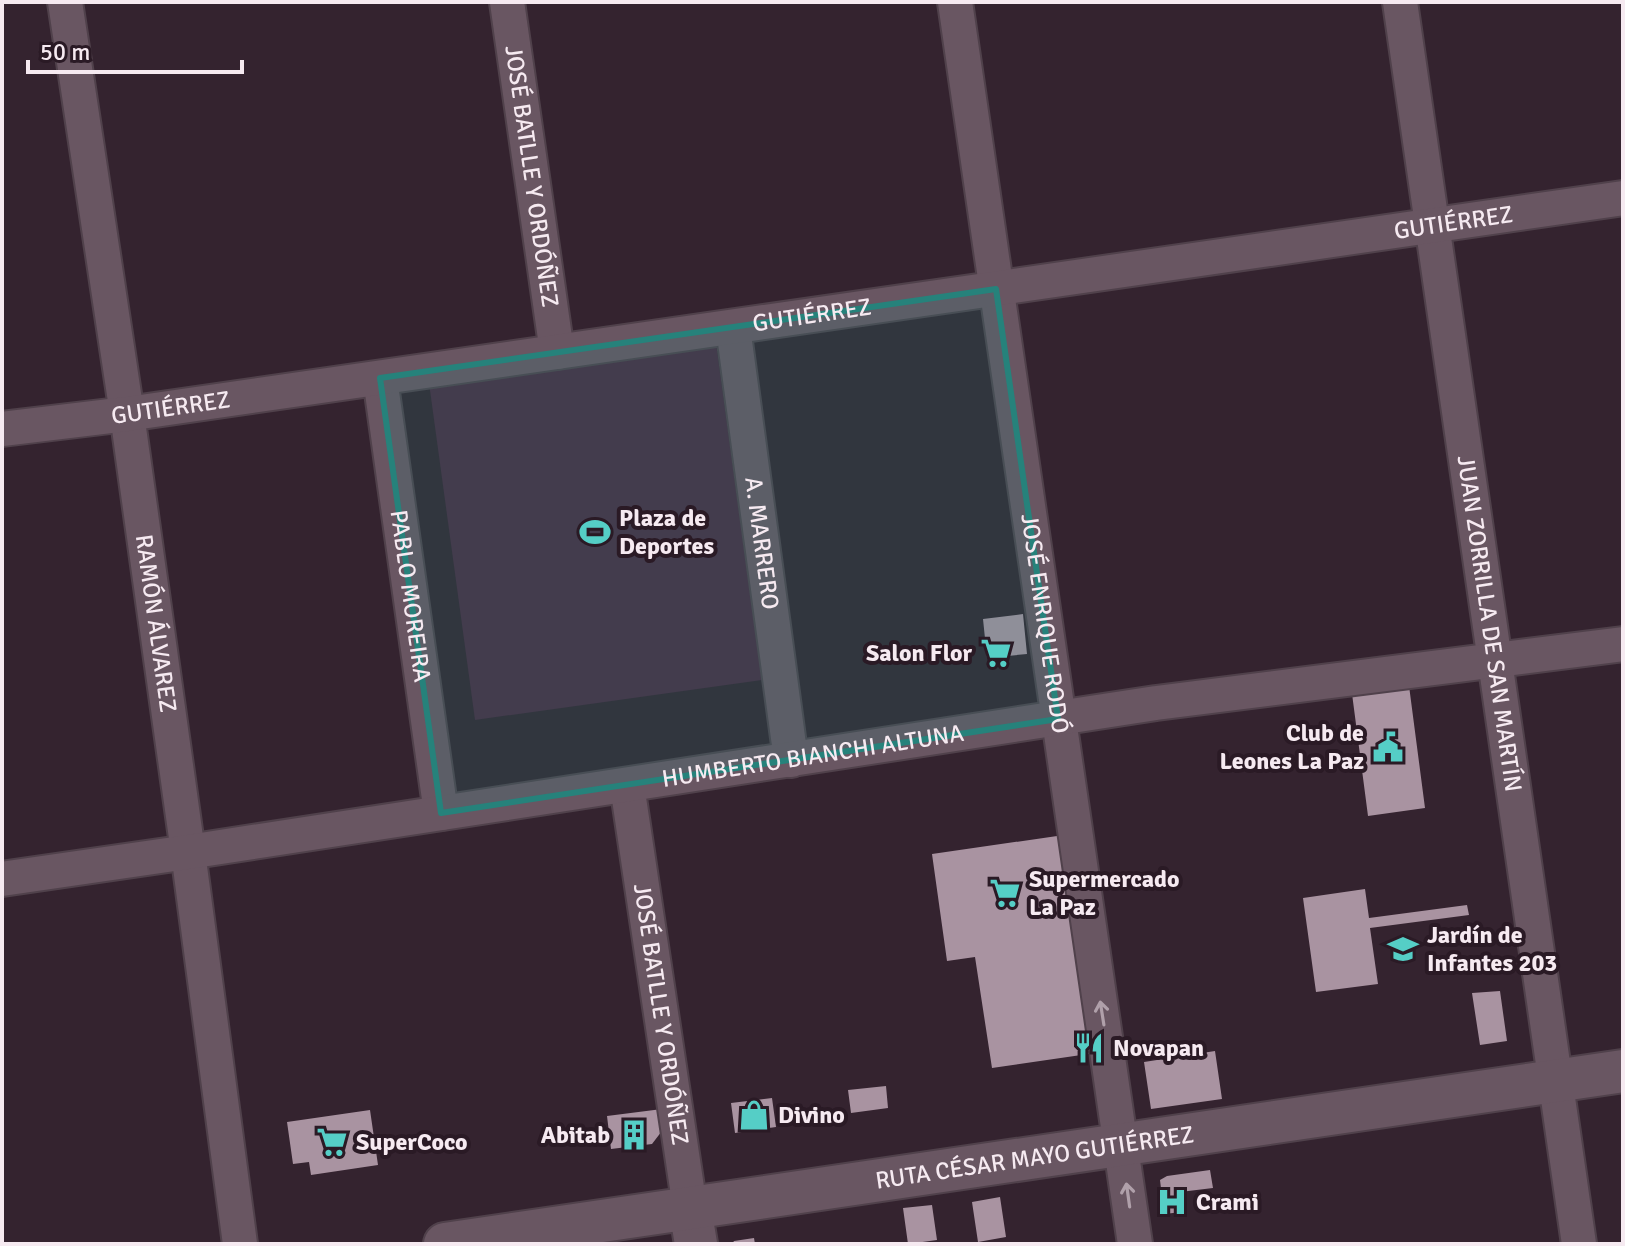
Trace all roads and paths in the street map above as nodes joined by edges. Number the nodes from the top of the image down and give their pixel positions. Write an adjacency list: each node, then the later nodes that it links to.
1 (65, 2): 11 (street, RAMÓN ÁLVAREZ)
2 (507, 2): 9 (street, JOSÉ BATLLE Y ORDÓÑEZ)
3 (955, 2): 7 (street, JOSÉ ENRIQUE RODÓ)
4 (1400, 2): 6 (street, JUAN ZORRILLA DE SAN MARTÍN)
5 (1623, 198): 6 (street, GUTIÉRREZ)
6 (1433, 225): 7 (street, GUTIÉRREZ); 14 (street, JUAN ZORRILLA DE SAN MARTÍN)
7 (996, 289): 8 (street, GUTIÉRREZ); 15 (street, JOSÉ ENRIQUE RODÓ)
8 (733, 327): 9 (street, GUTIÉRREZ); 16 (street, A. MARRERO)
9 (557, 352): 10 (street, GUTIÉRREZ)
10 (380, 378): 11 (street, GUTIÉRREZ); 18 (street, PABLO MOREIRA)
11 (127, 414): 12 (street, GUTIÉRREZ); 19 (street, RAMÓN ÁLVAREZ)
12 (2, 429)
13 (1623, 644): 14 (street, HUMBERTO BIANCHI ALTUNA)
14 (1495, 660): 15 (street, HUMBERTO BIANCHI ALTUNA); 22 (street, JUAN ZORRILLA DE SAN MARTÍN)
15 (1058, 719): 16 (street, HUMBERTO BIANCHI ALTUNA); 23 (street, JOSÉ ENRIQUE RODÓ, one-way to 15)
16 (791, 760): 17 (street, HUMBERTO BIANCHI ALTUNA)
17 (627, 785): 18 (street, HUMBERTO BIANCHI ALTUNA); 24 (street, JOSÉ BATLLE Y ORDÓÑEZ)
18 (441, 813): 19 (street, HUMBERTO BIANCHI ALTUNA)
19 (188, 852): 20 (street, HUMBERTO BIANCHI ALTUNA); 25 (street, RAMÓN ÁLVAREZ)
20 (2, 879)
21 (1623, 1071): 22 (street, RUTA CÉSAR MAYO GUTIÉRREZ)
22 (1555, 1081): 23 (street, RUTA CÉSAR MAYO GUTIÉRREZ); 28 (street, JUAN ZORRILLA DE SAN MARTÍN)
23 (1122, 1145): 24 (street, RUTA CÉSAR MAYO GUTIÉRREZ); 27 (street, JOSÉ ENRIQUE RODÓ, one-way to 23)
24 (693, 1226): 26 (street, RUTA CÉSAR MAYO GUTIÉRREZ)
25 (240, 1244)
26 (445, 1244)
27 (1135, 1244)
28 (1579, 1244)

